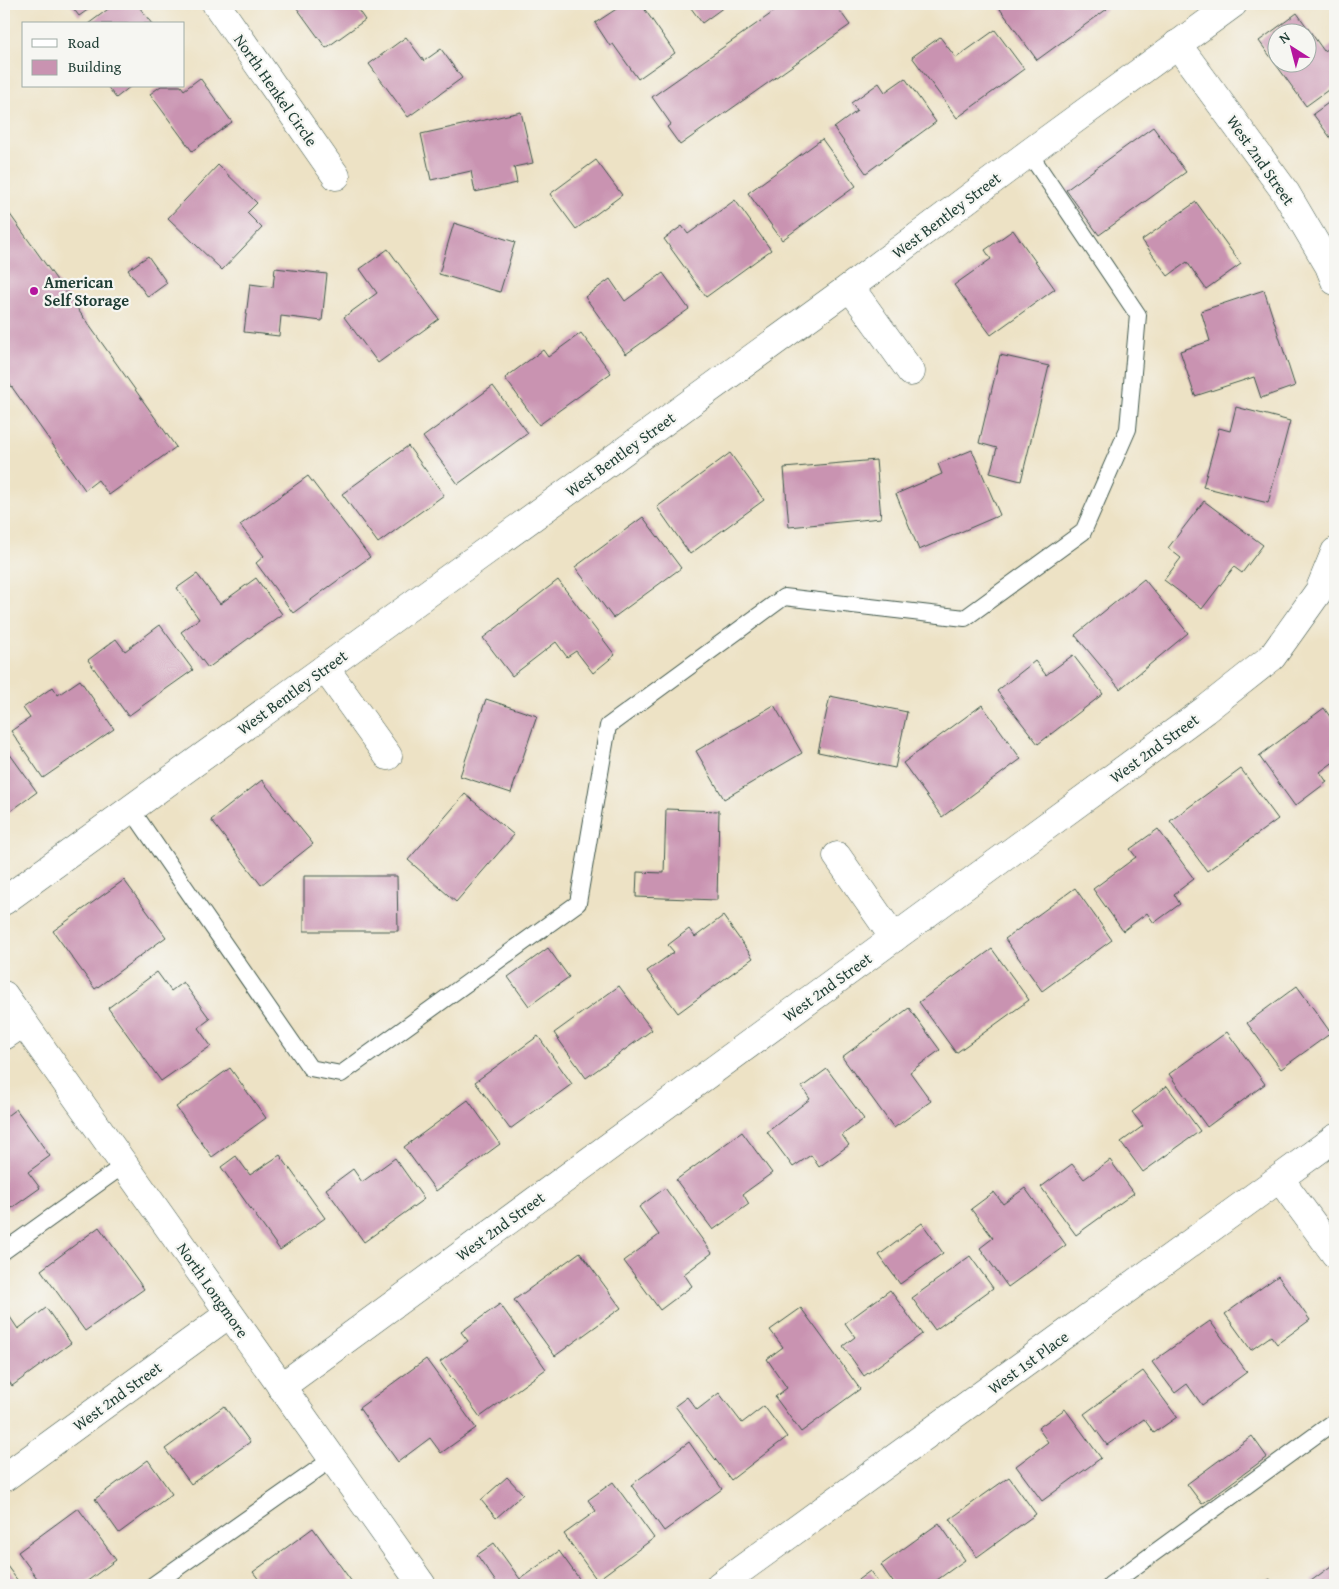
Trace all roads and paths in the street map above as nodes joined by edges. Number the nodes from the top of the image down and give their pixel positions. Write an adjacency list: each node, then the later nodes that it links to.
1 (216, 4): 5 (street, North Henkel Circle)
2 (1233, 4): 3 (street, West Bentley Street)
3 (1177, 44): 4 (street, West Bentley Street); 6 (street, West 2nd Street)
4 (1029, 153): 7 (street, West Bentley Street); 12 (lane)
5 (336, 176)
6 (1335, 281)
7 (850, 287): 8 (street); 10 (street, West Bentley Street)
8 (911, 372)
9 (1335, 552): 15 (street, West 2nd Street)
10 (325, 668): 11 (street); 12 (street, West Bentley Street)
11 (388, 756)
12 (132, 809): 14 (street, West Bentley Street)
13 (837, 856): 15 (street)
14 (4, 901)
15 (894, 938): 24 (street, West 2nd Street)
16 (4, 995): 17 (street, North Longmore)
17 (13, 1029): 19 (street, North Longmore)
18 (1335, 1138): 20 (street, West 1st Place)
19 (124, 1165): 21 (lane); 23 (street, North Longmore)
20 (1280, 1179): 22 (street); 30 (street, West 1st Place)
21 (4, 1251)
22 (1335, 1254)
23 (230, 1314): 24 (street, North Longmore); 27 (street, West 2nd Street)
24 (281, 1387): 26 (street, North Longmore)
25 (1335, 1421): 31 (lane)
26 (332, 1459): 28 (lane); 29 (street, North Longmore)
27 (4, 1478)
28 (153, 1585)
29 (422, 1585)
30 (720, 1585)
31 (1110, 1585)

